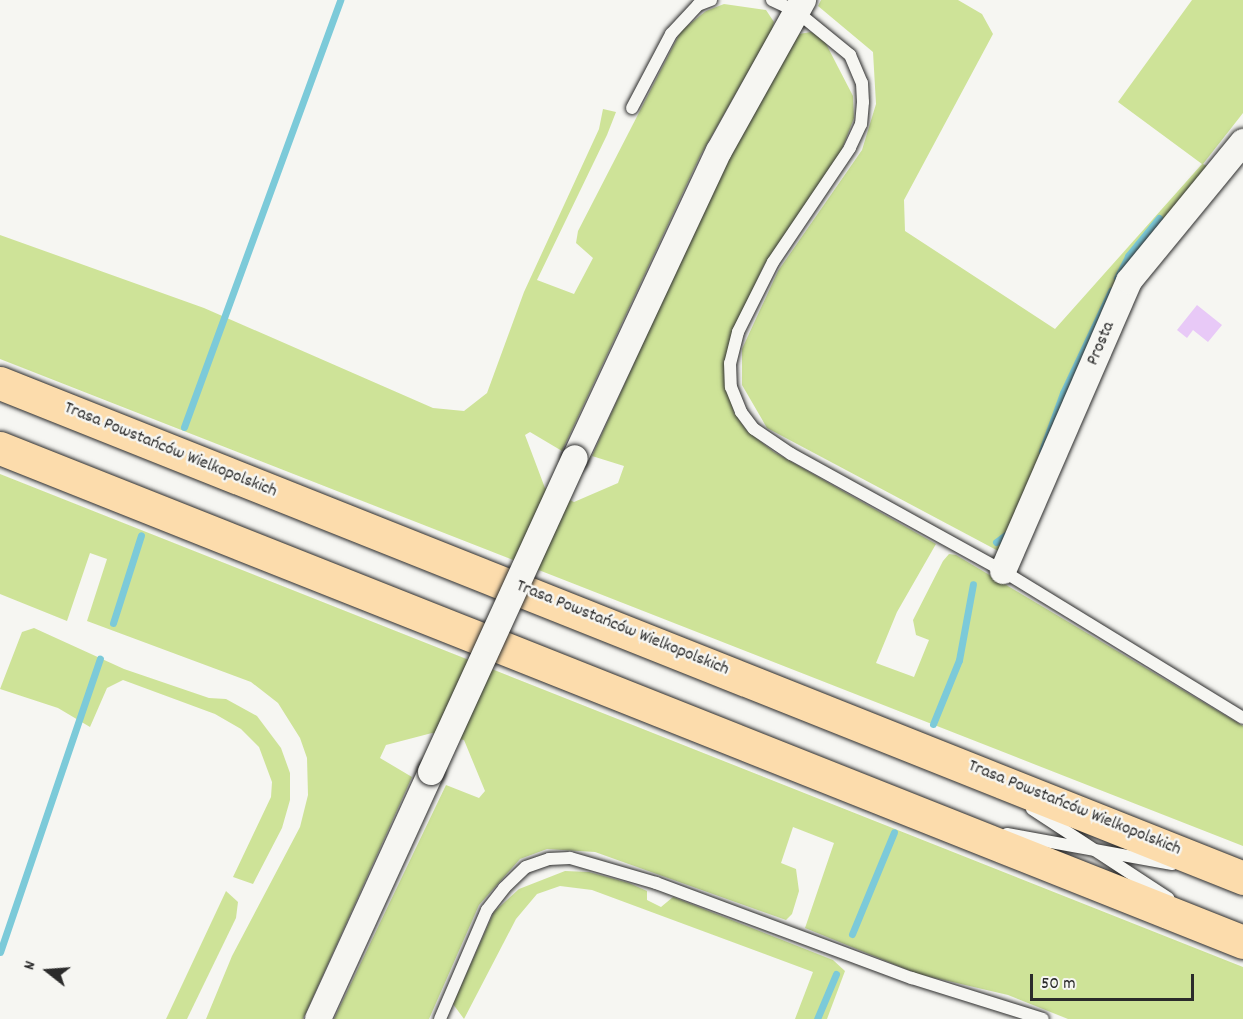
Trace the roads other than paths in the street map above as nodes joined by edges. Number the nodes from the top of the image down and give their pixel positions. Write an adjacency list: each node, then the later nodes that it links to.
1 (711, 0): 4 (lane)
2 (772, 0): 3 (lane)
3 (800, 6): 8 (lane); 15 (street, bridge)
4 (632, 108)
5 (1243, 142): 8 (street, Prosta)
6 (0, 383): 10 (highway, Trasa Powstańców Wielkopolskich)
7 (0, 448): 11 (highway)
8 (1003, 571): 9 (lane)
9 (1243, 718)
10 (968, 766): 12 (lane); 13 (highway, Trasa Powstańców Wielkopolskich)
11 (946, 823): 12 (lane); 14 (highway)
12 (1095, 850): 13 (lane); 14 (lane)
13 (1242, 877)
14 (1232, 938)
15 (318, 1019)
16 (440, 1019): 17 (lane)
17 (1043, 1019)

